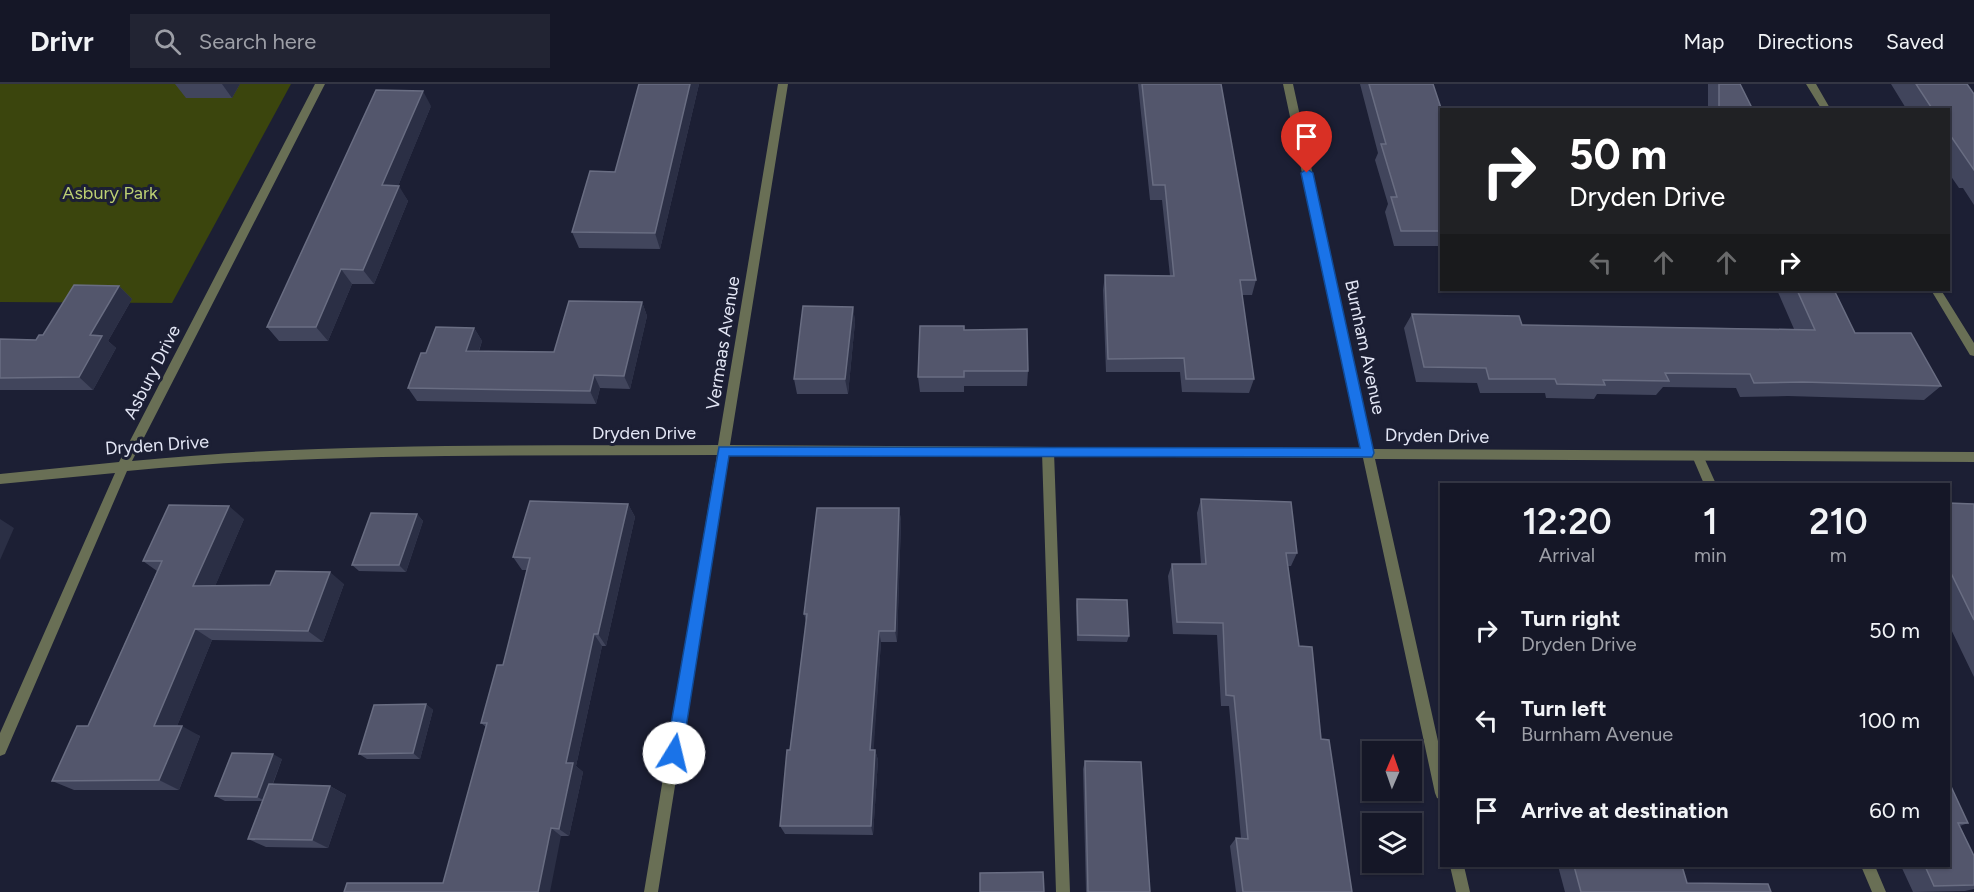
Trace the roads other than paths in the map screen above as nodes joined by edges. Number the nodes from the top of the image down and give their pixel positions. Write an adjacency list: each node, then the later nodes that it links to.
1 (320, 84): 13 (street, Asbury Drive)
2 (783, 84): 8 (street, Vermaas Avenue)
3 (1288, 84): 10 (street, Burnham Avenue)
4 (1811, 84): 5 (street)
5 (1826, 108)
6 (1937, 291): 7 (street)
7 (1974, 352)
8 (723, 450): 9 (street, Dryden Drive); 13 (street, Dryden Drive); 20 (street, Vermaas Avenue)
9 (1048, 452): 10 (street, Dryden Drive); 21 (street)
10 (1368, 453): 11 (street, Dryden Drive); 17 (street, Burnham Avenue)
11 (1698, 456): 12 (street, Dryden Drive); 15 (street)
12 (1974, 457)
13 (124, 465): 14 (street, Dryden Drive); 16 (street, Asbury Drive)
14 (0, 478)
15 (1710, 483)
16 (0, 749)
17 (1440, 785)
18 (1457, 867): 22 (street)
19 (1868, 867): 23 (street)
20 (651, 892)
21 (1063, 892)
22 (1463, 892)
23 (1879, 892)

